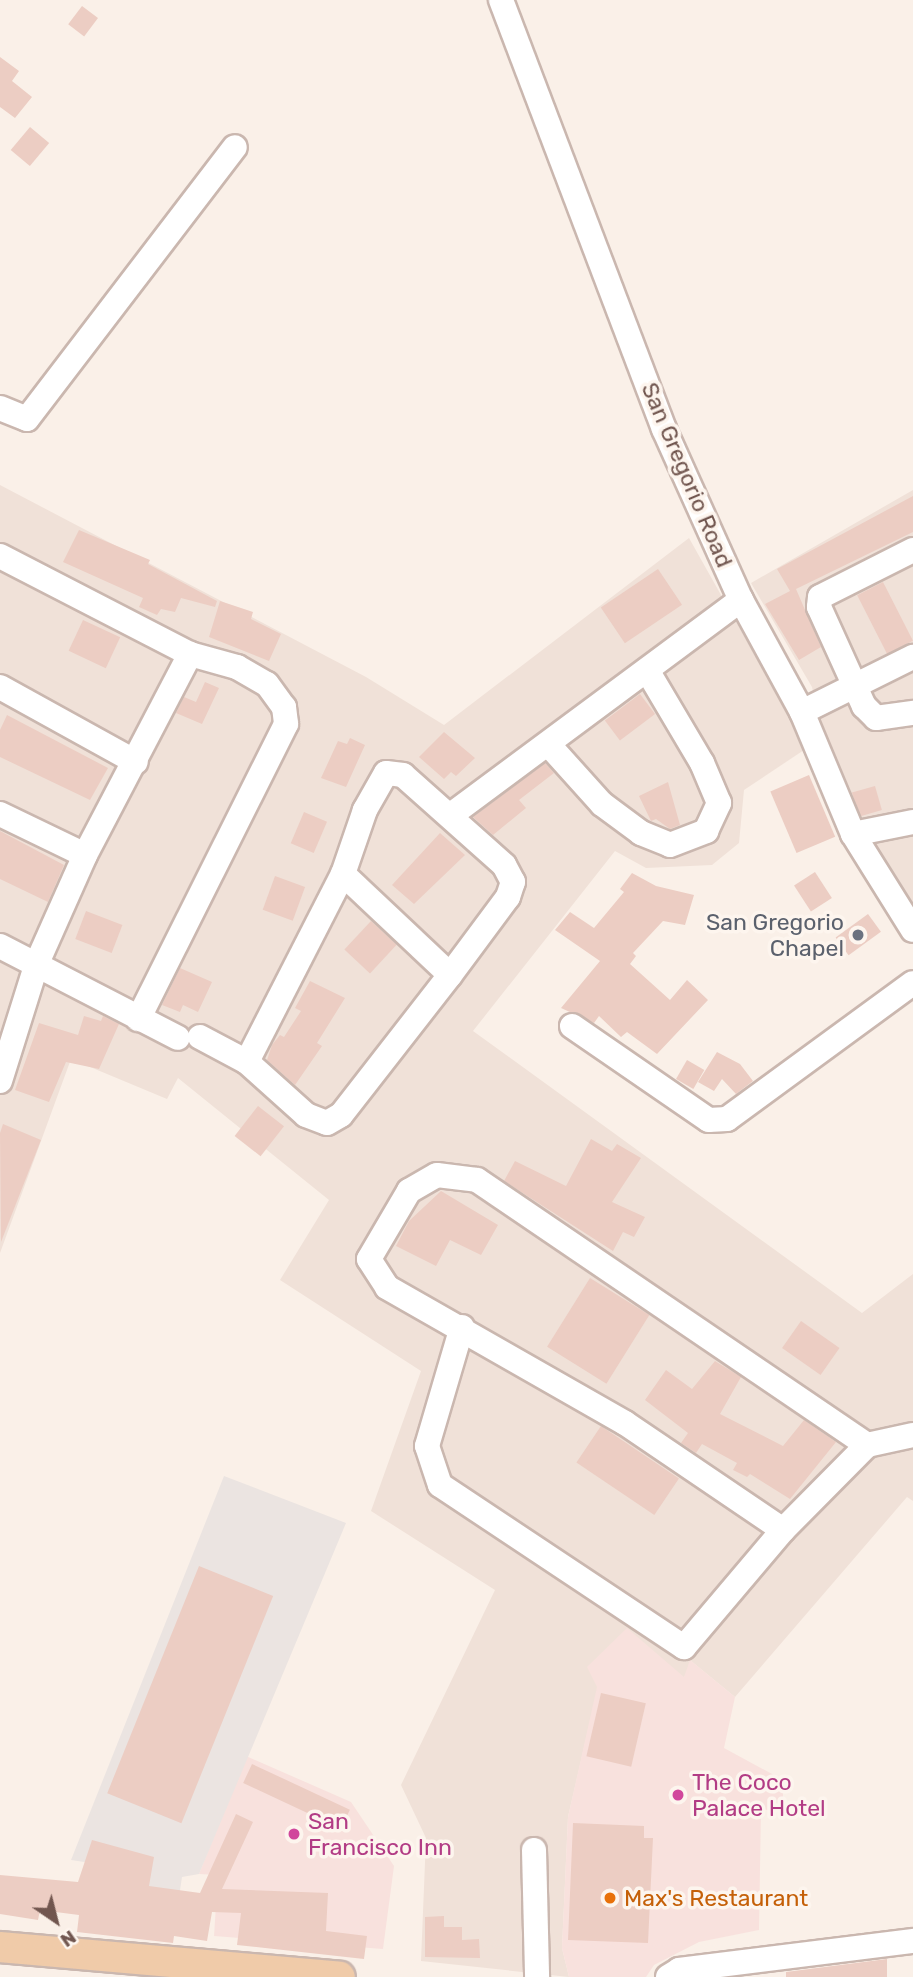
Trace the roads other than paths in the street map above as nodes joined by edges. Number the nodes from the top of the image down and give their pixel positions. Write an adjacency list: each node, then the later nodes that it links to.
1 (501, 0): 6 (street, San Gregorio Road)
2 (235, 147): 3 (street)
3 (0, 408)
4 (913, 550): 10 (street)
5 (0, 556): 7 (street)
6 (741, 600): 9 (street); 12 (street, San Gregorio Road)
7 (190, 654): 15 (street); 27 (street)
8 (913, 657): 10 (street)
9 (647, 670): 14 (street); 14 (street)
10 (855, 685): 12 (street); 13 (street)
11 (0, 687): 15 (street)
12 (802, 712): 19 (street, San Gregorio Road)
13 (913, 713)
14 (548, 744): 17 (street)
15 (136, 762): 20 (street)
16 (0, 814): 20 (street)
17 (451, 815): 21 (street); 25 (street)
18 (913, 822): 19 (street)
19 (853, 834): 22 (street, San Gregorio Road)
20 (85, 855): 24 (street)
21 (343, 874): 25 (street); 29 (street)
22 (913, 930)
23 (0, 946): 24 (street)
24 (37, 963): 27 (street); 30 (street)
25 (450, 975): 29 (street)
26 (913, 983): 28 (street)
27 (138, 1019): 29 (street)
28 (572, 1026)
29 (247, 1062)
30 (1, 1072)
31 (463, 1326): 33 (street); 34 (street); 34 (street)
32 (913, 1435): 33 (street)
33 (867, 1445): 34 (street)
34 (783, 1530)
35 (534, 1850): 39 (street)
36 (913, 1941): 40 (street)
37 (0, 1947): 38 (main road)
38 (340, 1977)
39 (537, 1977)
40 (668, 1977)

